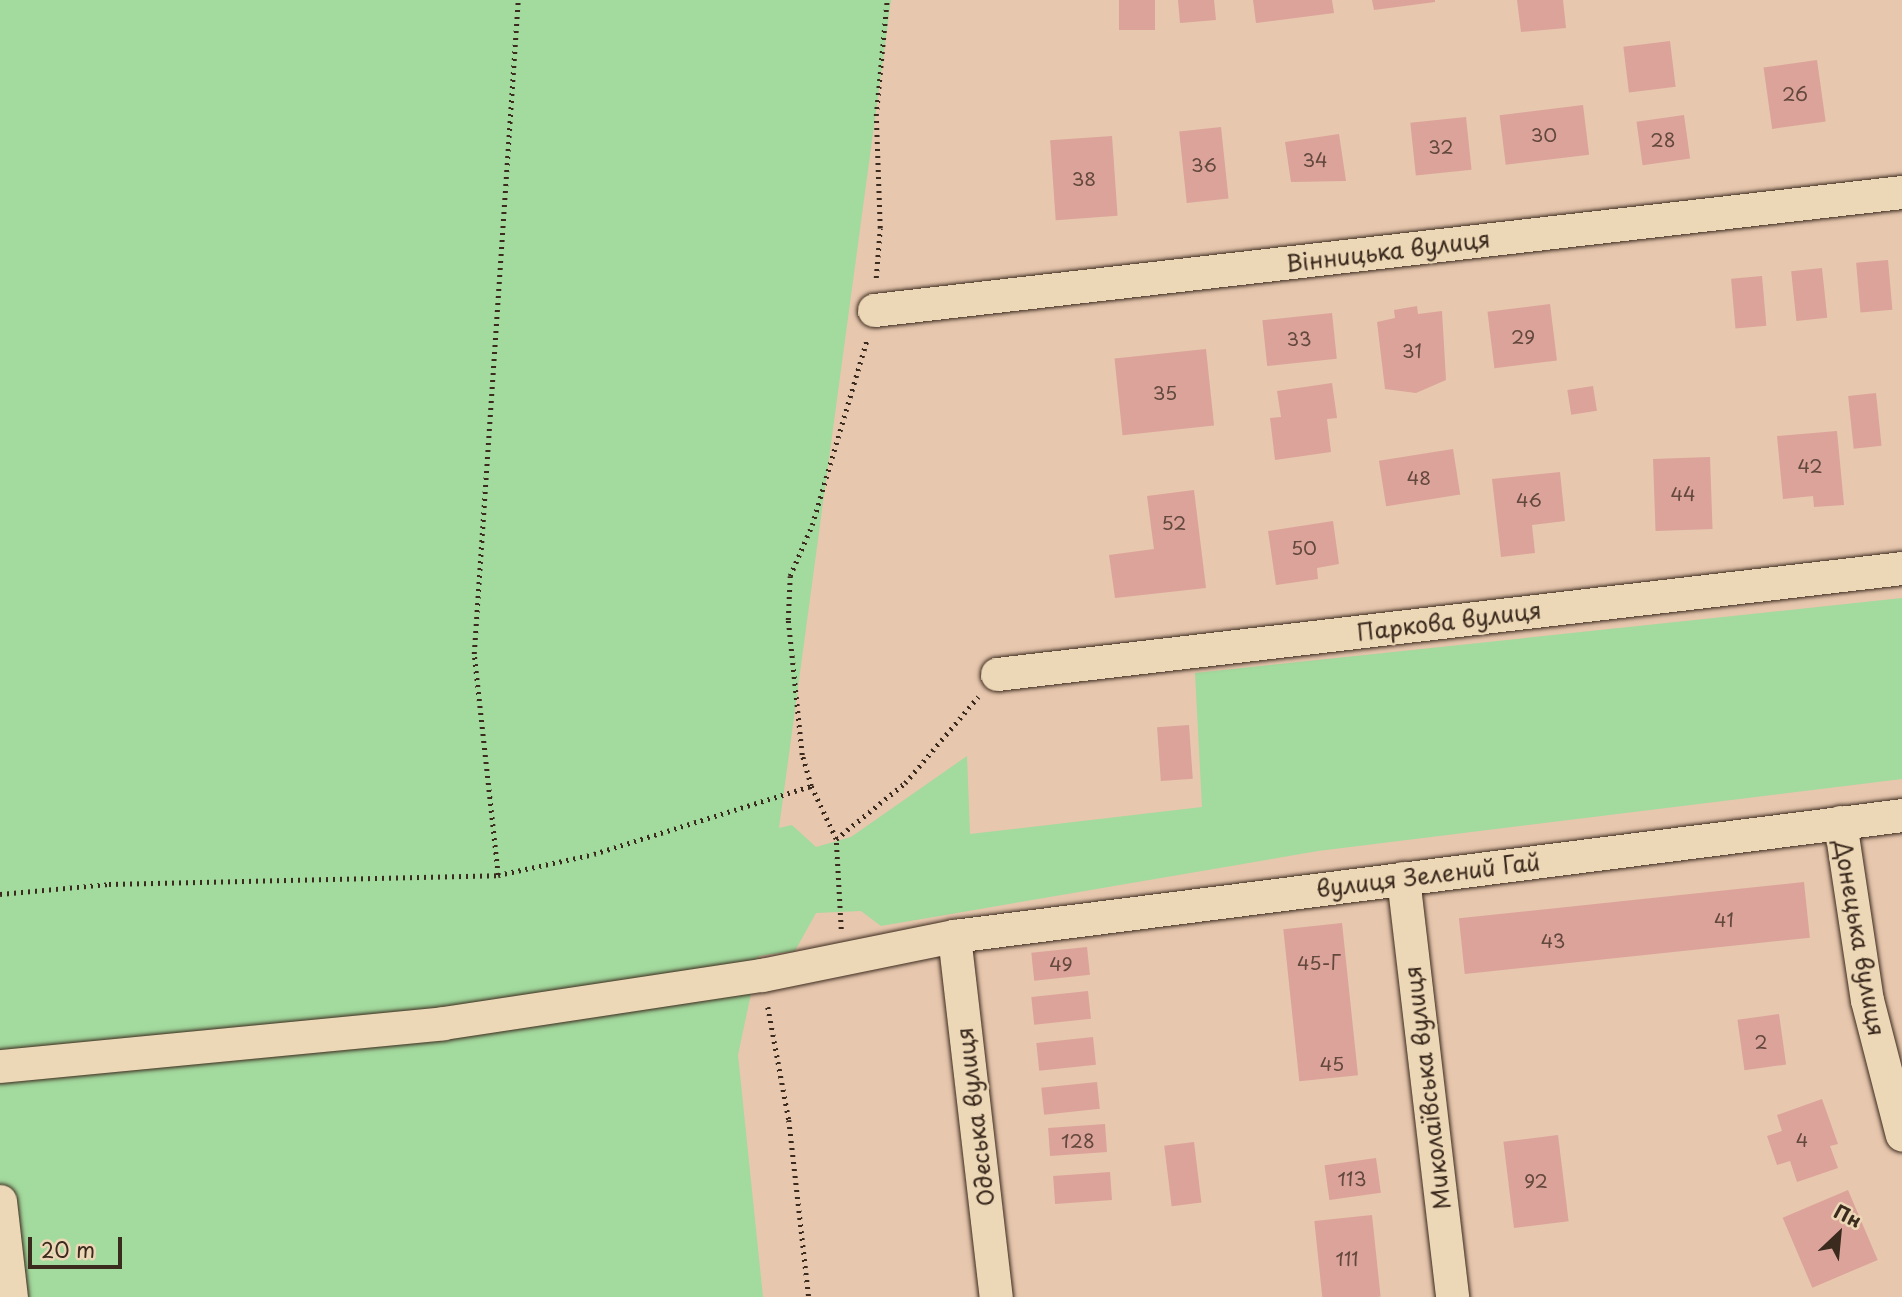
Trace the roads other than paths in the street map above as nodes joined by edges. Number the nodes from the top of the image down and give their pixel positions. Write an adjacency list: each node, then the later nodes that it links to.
1 (1902, 192): 2 (street, Вінницька вулиця)
2 (874, 310)
3 (1902, 568): 4 (street, Паркова вулиця)
4 (997, 674)
5 (1902, 816): 6 (street, вулиця Зелений Гай)
6 (1840, 822): 7 (street, вулиця Зелений Гай); 10 (street, Донецька вулиця)
7 (1403, 878): 8 (street, вулиця Зелений Гай); 14 (street, Миколаївська вулиця)
8 (954, 936): 9 (street, вулиця Зелений Гай); 13 (street, Одеська вулиця)
9 (0, 1066)
10 (1902, 1135)
11 (0, 1201): 12 (street)
12 (11, 1297)
13 (996, 1297)
14 (1452, 1297)

